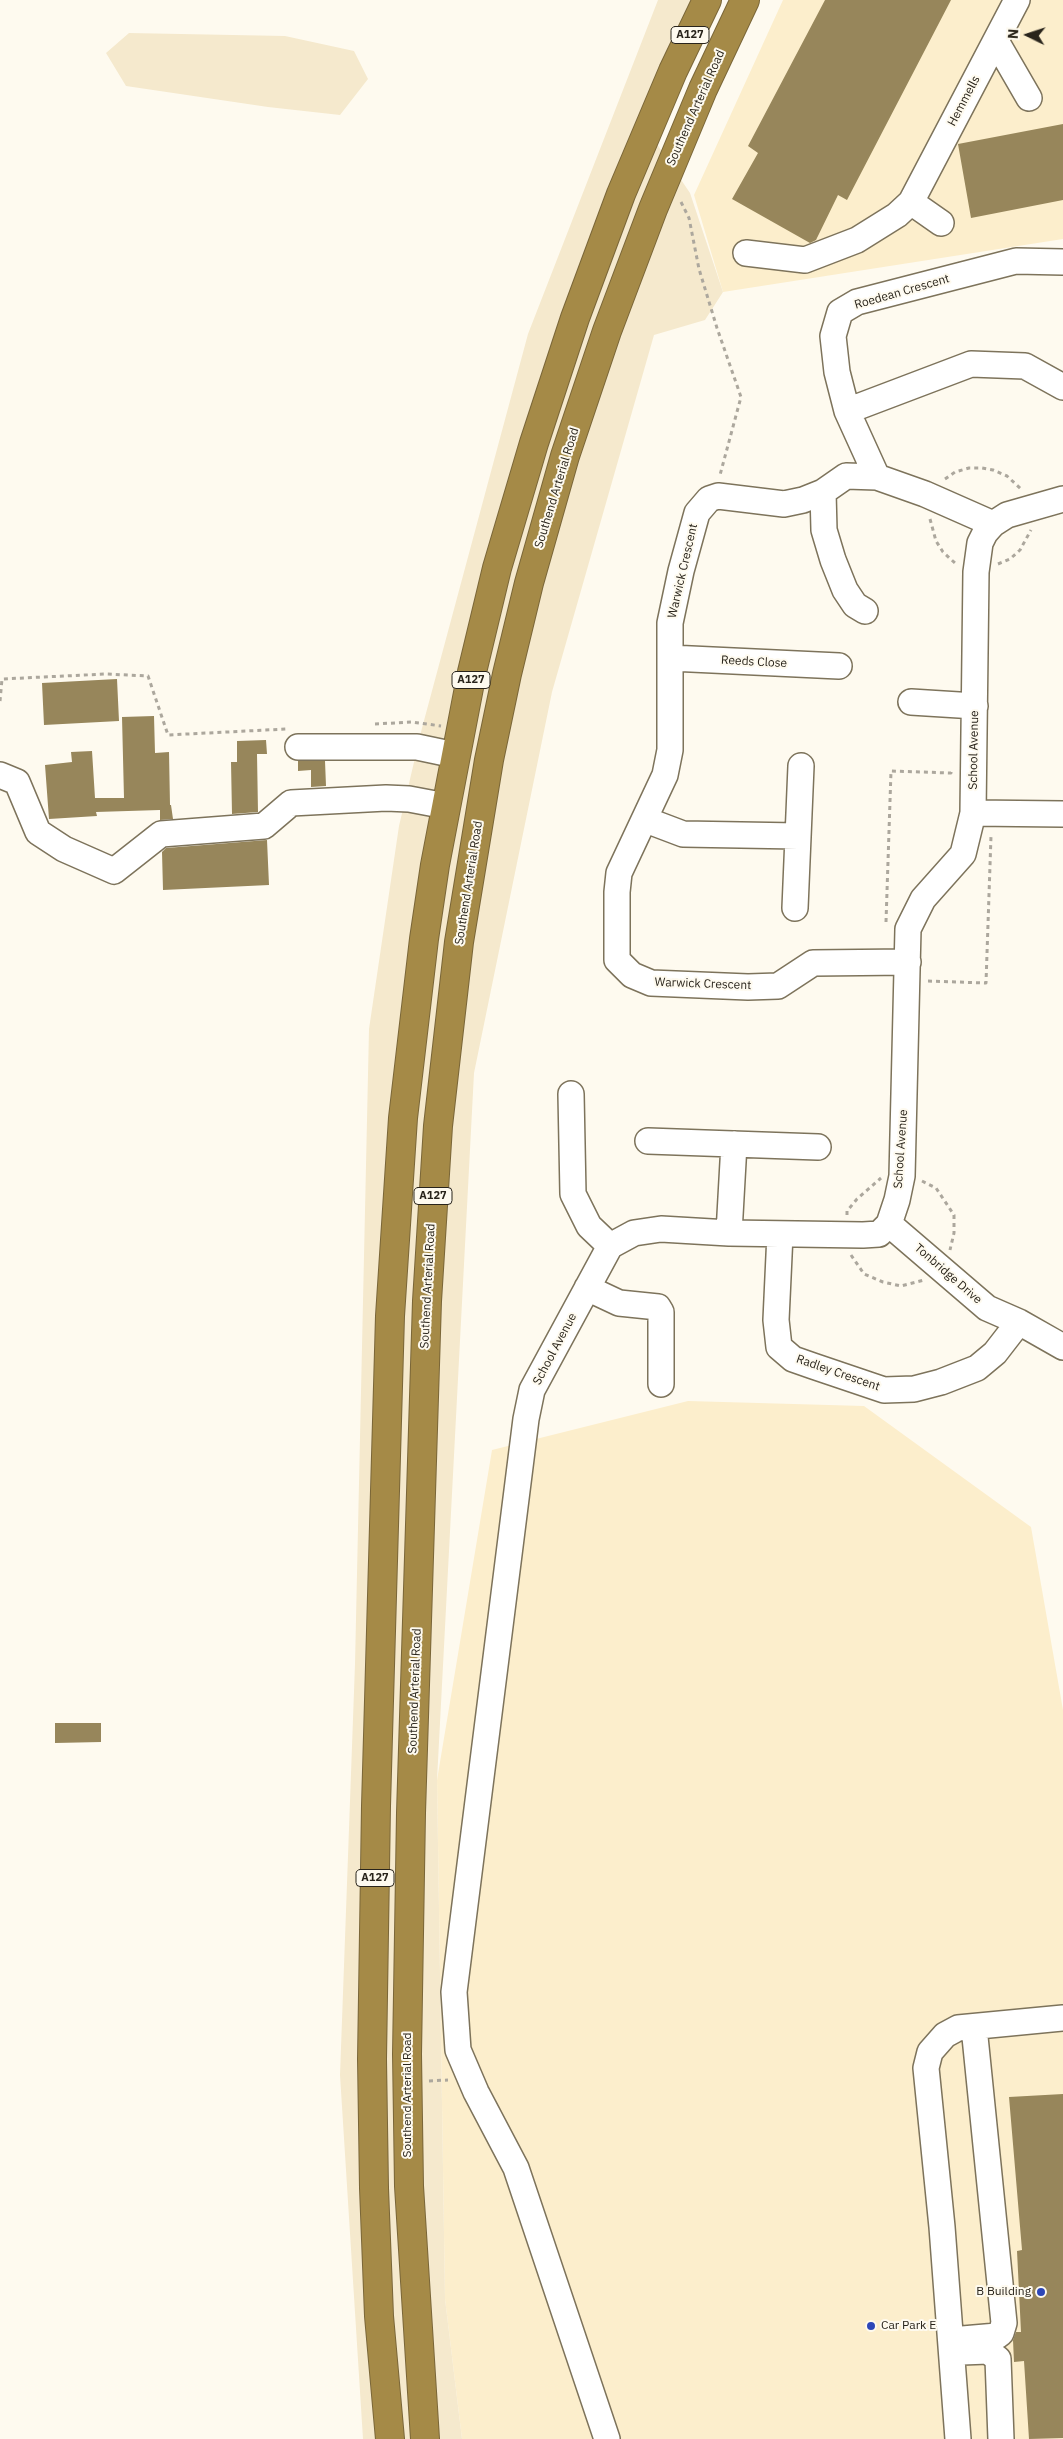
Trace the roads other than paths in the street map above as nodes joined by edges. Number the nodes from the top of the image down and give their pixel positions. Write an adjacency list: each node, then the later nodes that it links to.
1 (707, 0): 22 (highway, A127)
2 (745, 0): 48 (highway, Southend Arterial Road / A127)
3 (1017, 0): 4 (street, Hemmells)
4 (996, 41): 5 (street); 6 (street, Hemmells)
5 (1029, 98)
6 (911, 202): 7 (street); 8 (street, Hemmells)
7 (941, 223)
8 (746, 253)
9 (1063, 262): 11 (street, Roedean Crescent)
10 (1063, 387): 11 (street)
11 (847, 411): 12 (street, Roedean Crescent)
12 (877, 477): 13 (street); 15 (street)
13 (823, 492): 16 (street); 17 (street, Warwick Crescent)
14 (1063, 499): 15 (street)
15 (993, 524): 20 (street, School Avenue)
16 (865, 611)
17 (670, 658): 18 (street, Reeds Close); 28 (street, Warwick Crescent)
18 (839, 666)
19 (911, 702): 20 (street)
20 (975, 706): 26 (street, School Avenue)
21 (297, 738): 22 (street)
22 (455, 755): 25 (highway, A127)
23 (801, 766): 29 (street)
24 (0, 774): 25 (street)
25 (446, 806): 47 (highway, A127)
26 (983, 813): 27 (street); 31 (street, School Avenue)
27 (1063, 814)
28 (646, 820): 29 (street); 31 (street, Warwick Crescent)
29 (798, 836): 30 (street)
30 (795, 908)
31 (908, 962): 36 (street, School Avenue)
32 (571, 1094): 39 (street)
33 (648, 1141): 34 (street)
34 (734, 1144): 35 (street); 37 (street)
35 (818, 1147)
36 (889, 1224): 38 (street); 41 (street, Tonbridge Drive)
37 (729, 1233): 38 (street); 39 (street)
38 (780, 1234): 41 (street, Radley Crescent)
39 (610, 1246): 40 (street, School Avenue)
40 (587, 1288): 43 (street); 49 (street, School Avenue)
41 (1019, 1322): 42 (street, Tonbridge Drive)
42 (1063, 1347)
43 (661, 1384)
44 (1063, 2014): 45 (street)
45 (974, 2027): 46 (street); 46 (street)
46 (951, 2347): 50 (street); 51 (street)
47 (390, 2439)
48 (425, 2439)
49 (607, 2439)
50 (958, 2439)
51 (1002, 2439)

